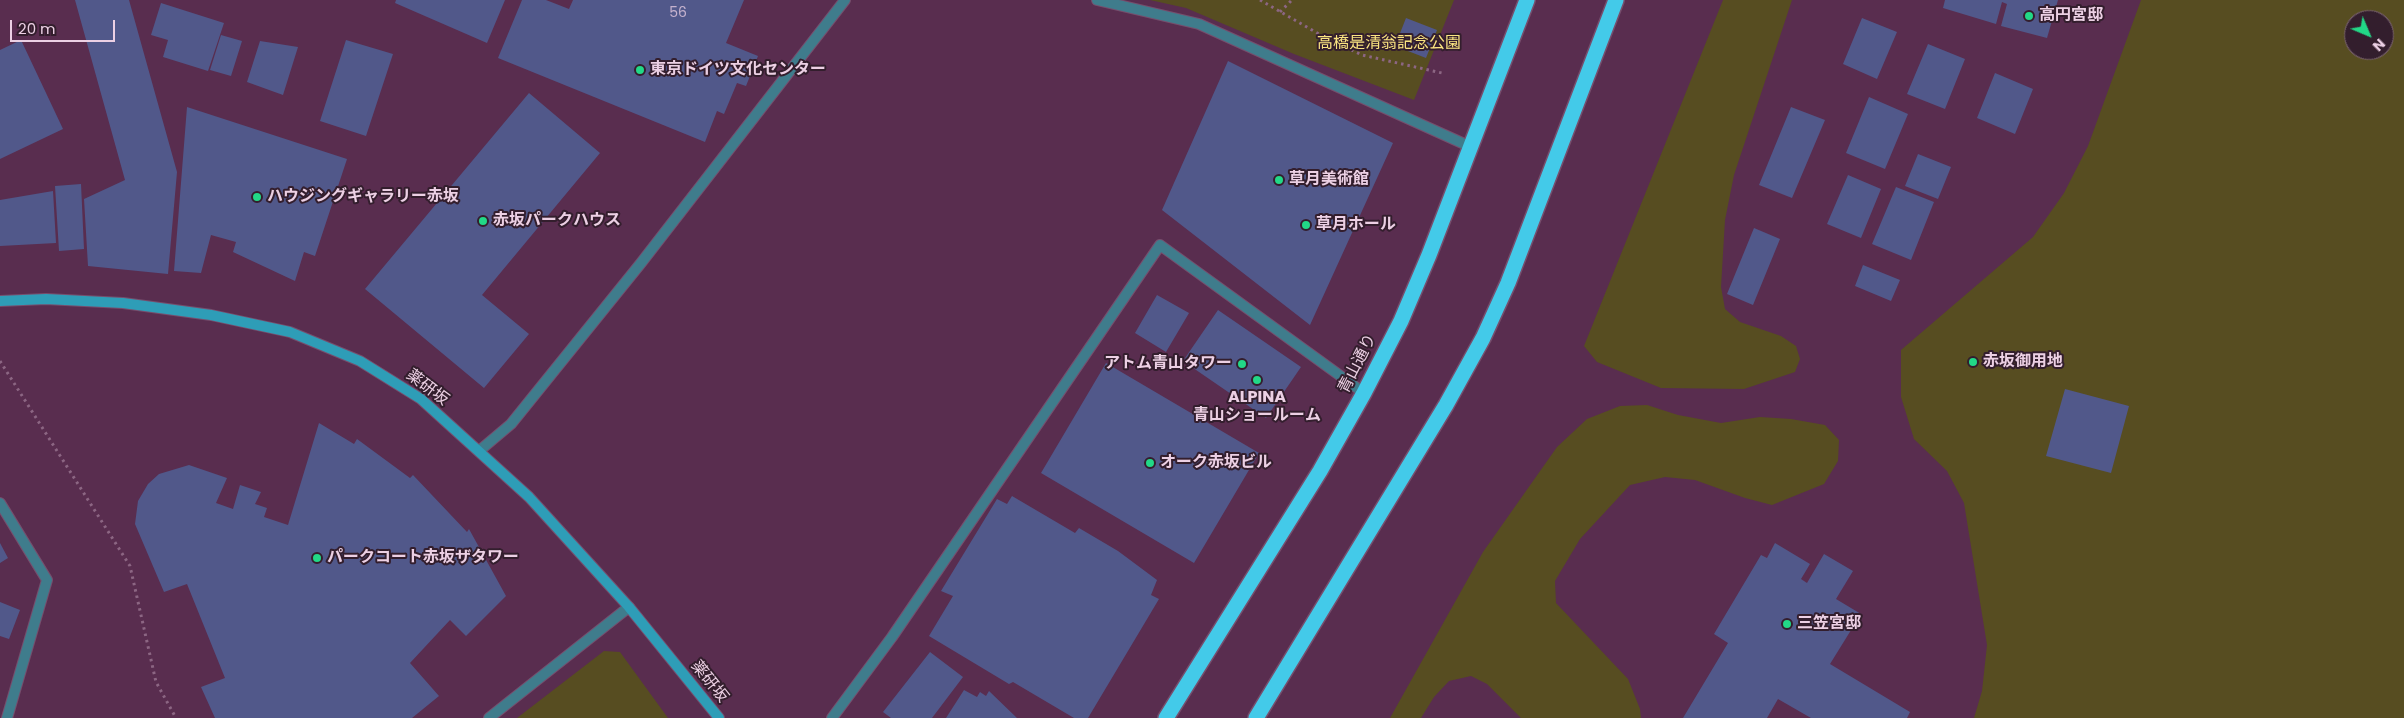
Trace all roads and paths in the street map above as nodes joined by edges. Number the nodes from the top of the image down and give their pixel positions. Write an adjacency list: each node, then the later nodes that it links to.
1 (844, 0): 13 (street)
2 (1097, 0): 9 (street)
3 (1260, 0): 7 (path)
4 (1292, 0): 7 (path)
5 (1527, 0): 9 (highway, 青山通り)
6 (1616, 0): 22 (highway)
7 (1280, 12): 8 (path)
8 (1442, 73)
9 (1471, 146): 12 (highway, 青山通り)
10 (0, 301): 13 (street, 薬研坂)
11 (0, 361): 17 (path)
12 (1364, 393): 20 (street); 21 (highway, 青山通り)
13 (480, 451): 15 (street, 薬研坂)
14 (0, 503): 16 (street)
15 (629, 607): 18 (street); 19 (street, 薬研坂)
16 (7, 718)
17 (176, 718)
18 (489, 718)
19 (719, 718)
20 (832, 718)
21 (1166, 718)
22 (1256, 718)

